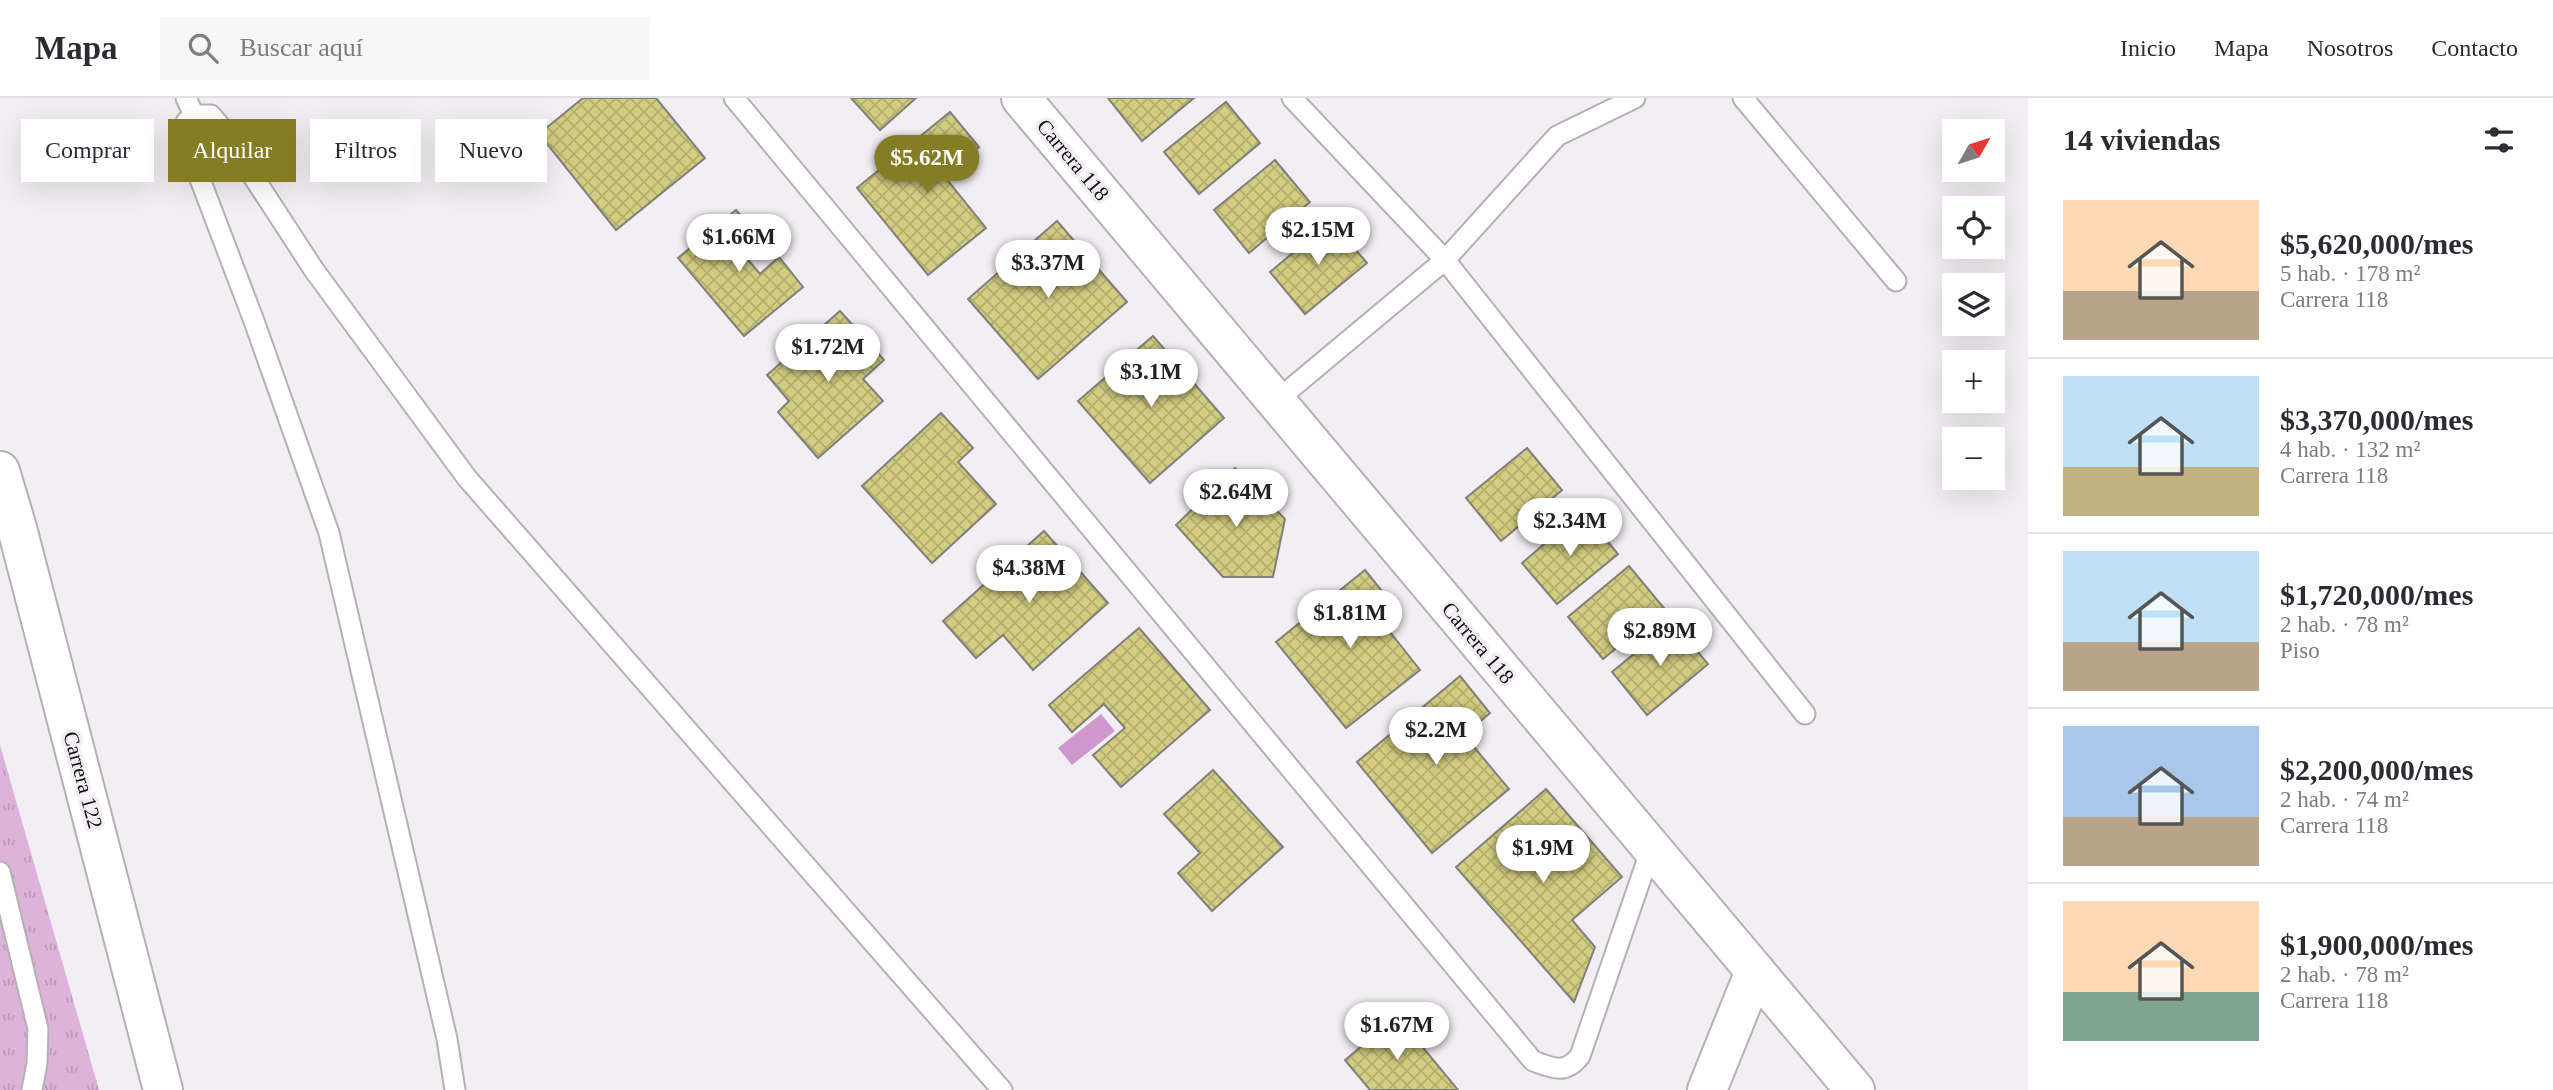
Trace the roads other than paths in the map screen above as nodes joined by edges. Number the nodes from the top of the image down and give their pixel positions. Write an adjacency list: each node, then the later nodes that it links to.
1 (734, 98): 13 (lane)
2 (1021, 98): 9 (street, Carrera 118)
3 (1292, 98): 7 (lane)
4 (1635, 98): 7 (lane)
5 (1743, 98): 8 (lane)
6 (190, 106): 19 (lane); 20 (lane)
7 (1445, 260): 9 (lane); 12 (lane)
8 (1896, 281)
9 (1276, 401): 13 (street, Carrera 118)
10 (0, 471): 11 (street, Carrera 122)
11 (9, 532): 18 (street, Carrera 122)
12 (1805, 714)
13 (1651, 849): 15 (street, Carrera 118)
14 (0, 872): 17 (lane)
15 (1755, 971): 16 (street); 21 (street, Carrera 118)
16 (1709, 1087)
17 (32, 1090)
18 (163, 1090)
19 (456, 1090)
20 (1002, 1090)
21 (1855, 1090)

